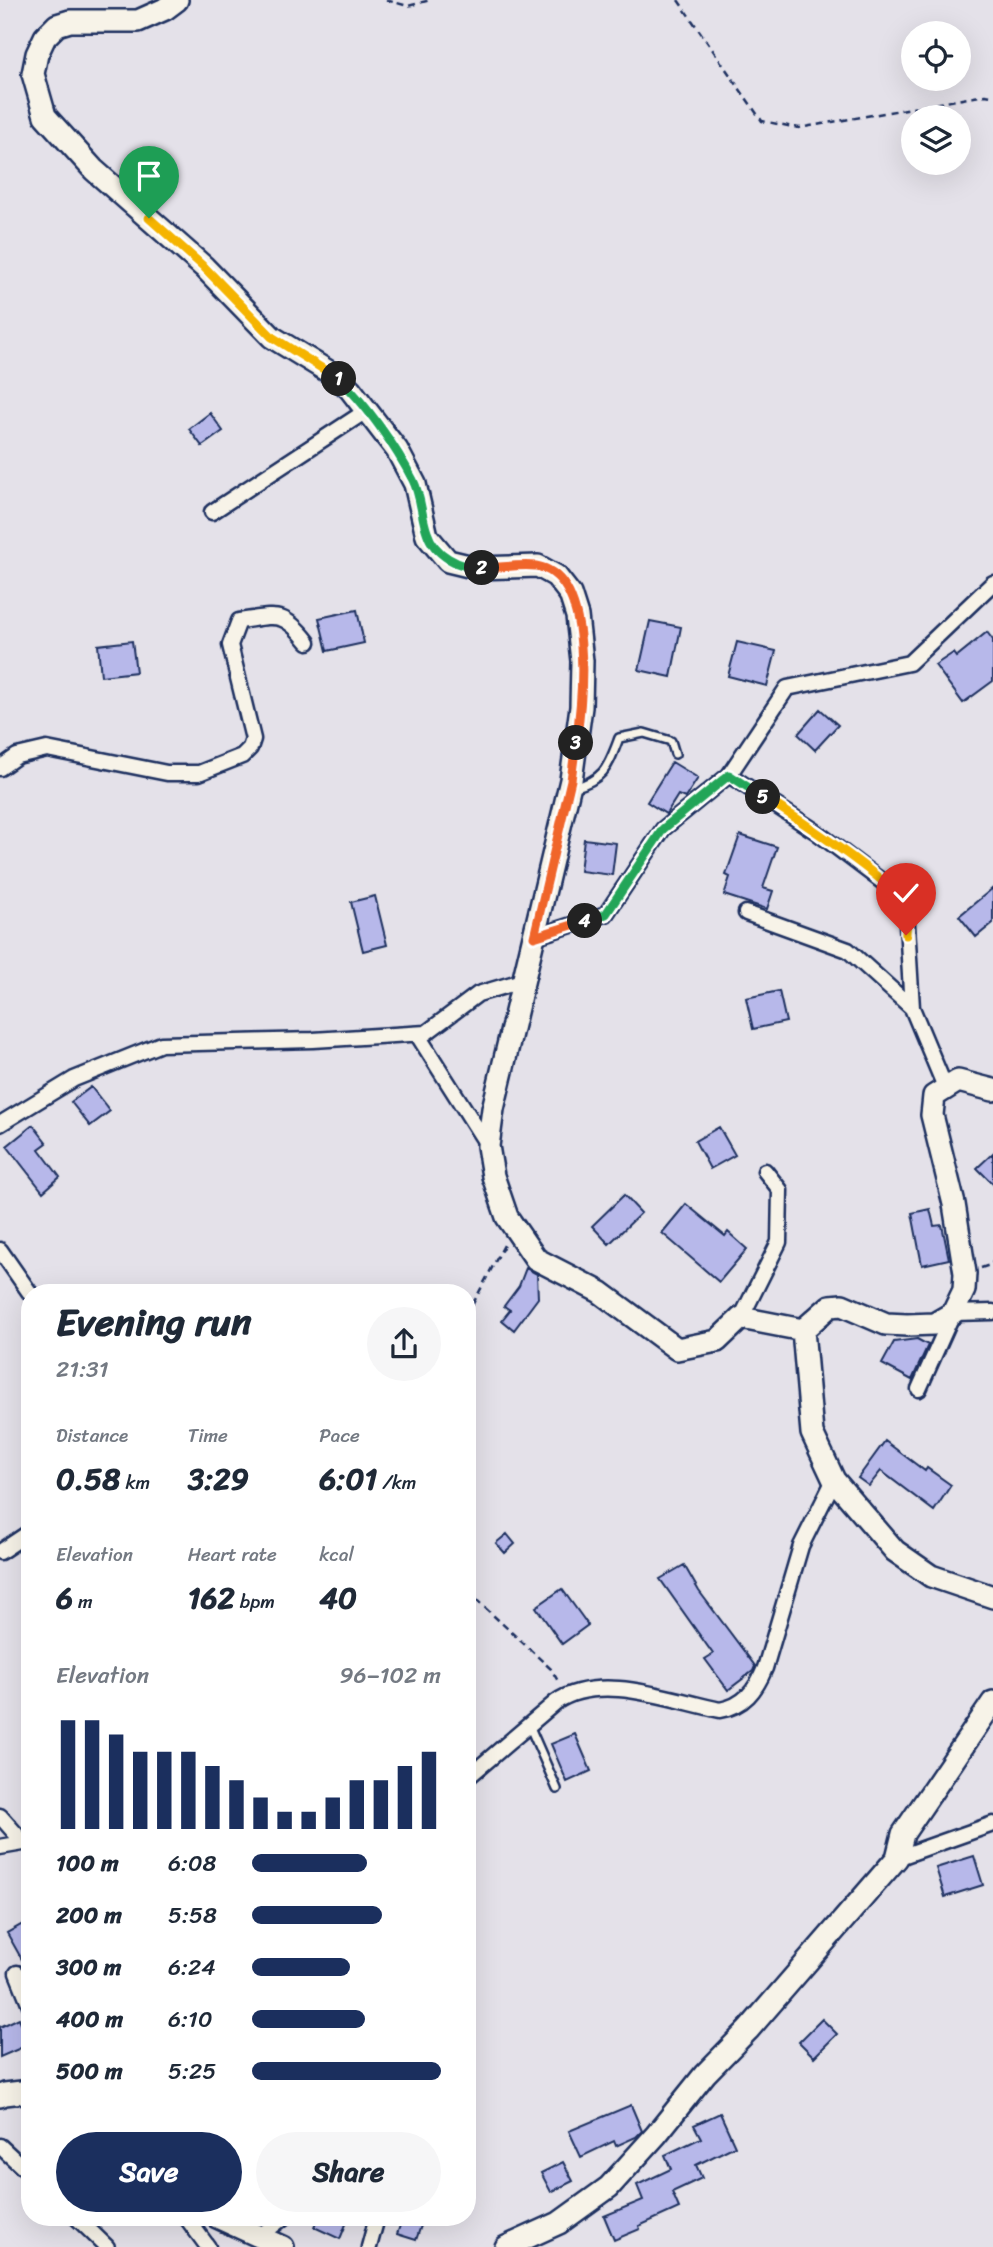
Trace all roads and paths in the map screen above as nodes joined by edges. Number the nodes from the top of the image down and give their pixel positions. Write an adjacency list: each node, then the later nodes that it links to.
1 (177, 0): 6 (street)
2 (386, 0): 3 (path)
3 (430, 0)
4 (678, 0): 5 (path)
5 (993, 96)
6 (366, 411): 7 (street); 13 (street)
7 (212, 512)
8 (993, 583): 12 (street)
9 (308, 642): 11 (street)
10 (675, 754): 13 (lane)
11 (0, 768)
12 (729, 775): 15 (street); 17 (street)
13 (569, 789): 15 (street)
14 (746, 913): 17 (street)
15 (534, 937): 16 (street)
16 (524, 980): 18 (street); 22 (street)
17 (912, 1008): 19 (street)
18 (417, 1034): 21 (street); 22 (street)
19 (945, 1087): 20 (street); 29 (street)
20 (993, 1090)
21 (0, 1124)
22 (488, 1146): 24 (street)
23 (765, 1171): 30 (street)
24 (516, 1232): 27 (path); 30 (street)
25 (0, 1250): 26 (street)
26 (24, 1284)
27 (476, 1297)
28 (993, 1312): 29 (street)
29 (953, 1314): 31 (street); 32 (street)
30 (741, 1318): 31 (street)
31 (803, 1330): 33 (street)
32 (919, 1389)
33 (834, 1480): 37 (street); 39 (street)
34 (21, 1538): 36 (street)
35 (21, 1544): 36 (street)
36 (4, 1550)
37 (993, 1597)
38 (476, 1599): 39 (path)
39 (566, 1695): 41 (street)
40 (993, 1702): 49 (street)
41 (528, 1725): 42 (street); 43 (lane)
42 (476, 1771)
43 (556, 1789)
44 (0, 1816): 46 (street)
45 (993, 1824): 49 (street)
46 (21, 1837)
47 (21, 1843): 48 (street)
48 (0, 1847)
49 (897, 1858): 66 (street)
50 (17, 1973): 51 (street)
51 (21, 1983)
52 (21, 2092): 53 (street)
53 (0, 2096)
54 (0, 2146): 55 (street)
55 (21, 2166)
56 (85, 2226): 62 (street)
57 (193, 2226): 63 (street)
58 (237, 2226): 61 (street)
59 (273, 2226): 61 (street)
60 (376, 2226): 65 (street)
61 (260, 2236): 64 (street)
62 (107, 2247)
63 (208, 2247)
64 (283, 2247)
65 (369, 2247)
66 (506, 2247)

